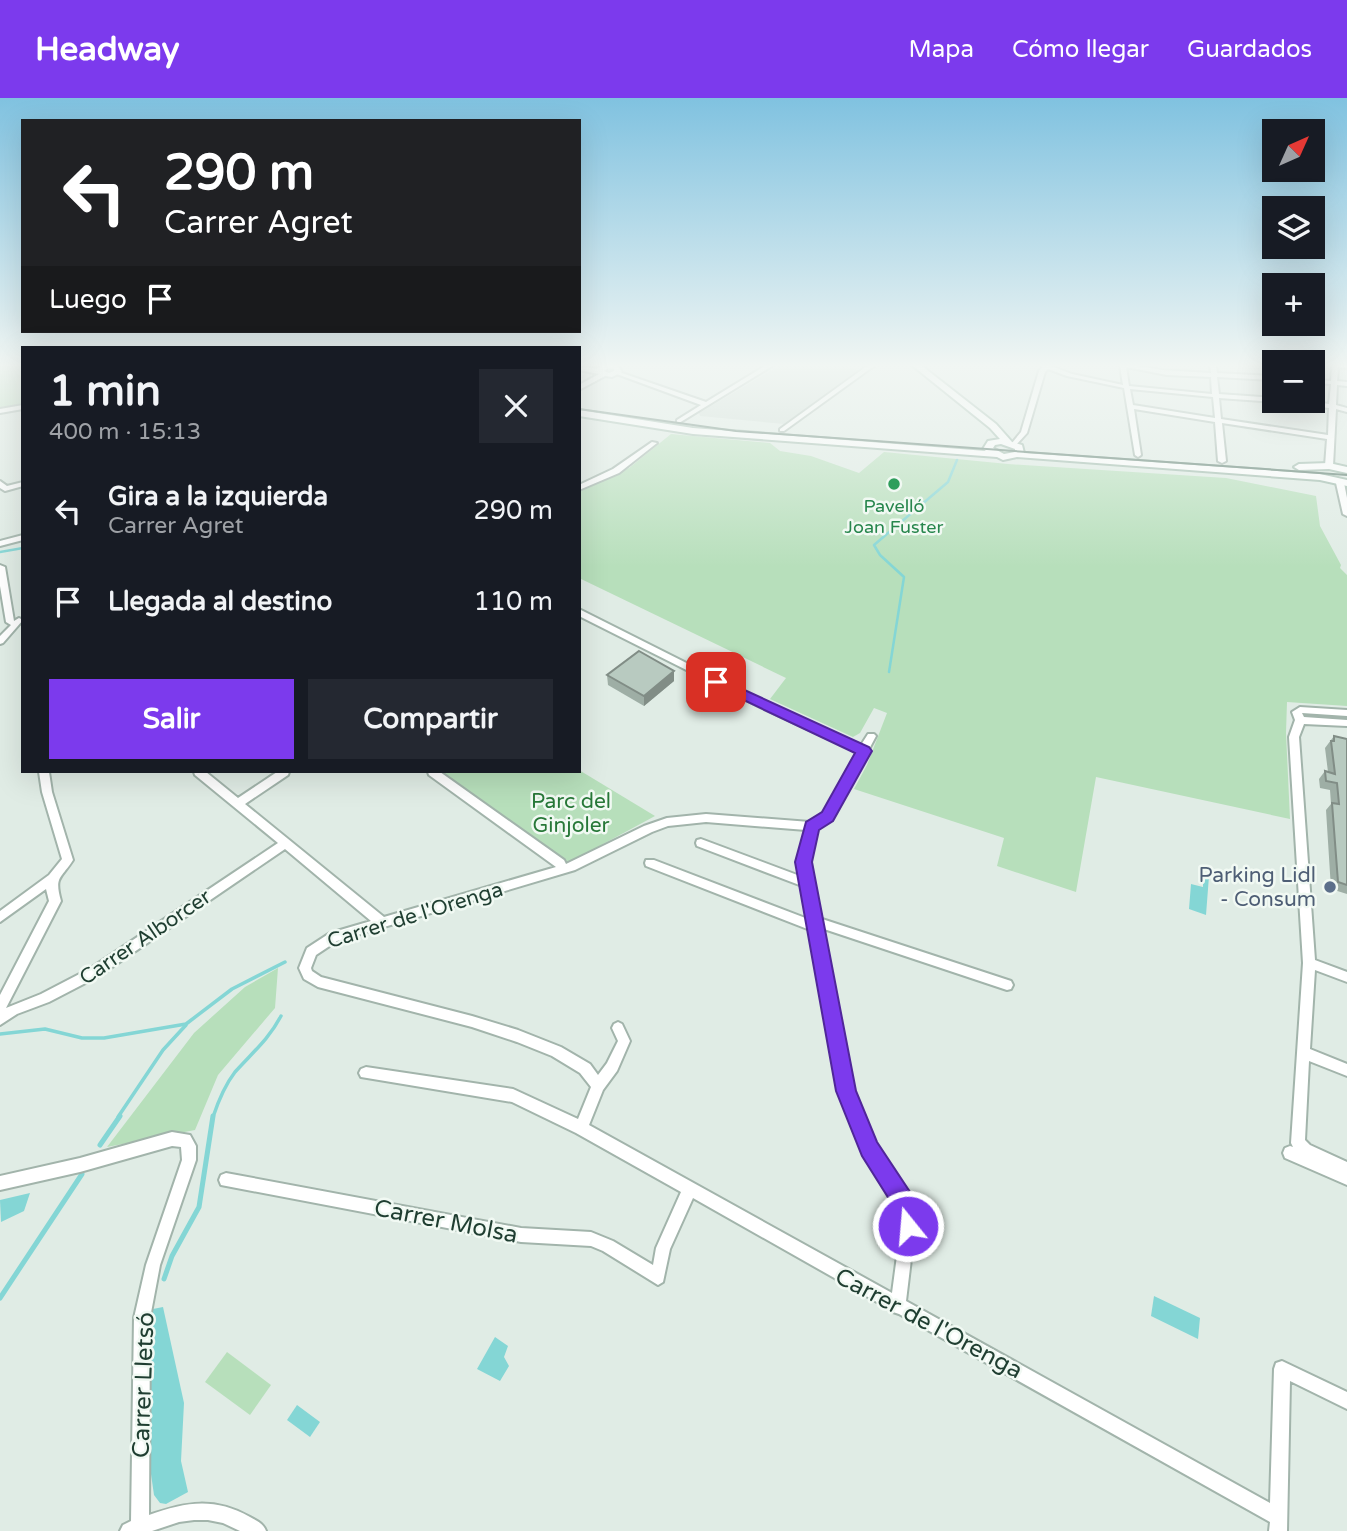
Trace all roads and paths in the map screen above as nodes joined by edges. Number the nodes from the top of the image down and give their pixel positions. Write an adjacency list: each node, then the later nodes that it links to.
1 (717, 433): 14 (main road)
2 (825, 433): 12 (main road)
3 (987, 433): 12 (main road)
4 (1000, 433): 13 (main road)
5 (1024, 433): 13 (street)
6 (1134, 433): 15 (street)
7 (1219, 433): 16 (street)
8 (1308, 433): 10 (street)
9 (1330, 433): 10 (street)
10 (1330, 436): 18 (street)
11 (654, 443): 22 (street)
12 (990, 444): 13 (main road); 14 (main road)
13 (1015, 447): 14 (main road); 15 (main road); 18 (main road)
14 (995, 455)
15 (1138, 455): 16 (main road)
16 (1222, 461): 18 (main road)
17 (1346, 469): 18 (main road)
18 (1322, 470): 19 (main road)
19 (1344, 483): 23 (street)
20 (0, 484): 21 (street)
21 (21, 485)
22 (581, 487)
23 (1347, 514)
24 (21, 538): 25 (street)
25 (0, 544)
26 (1, 567): 28 (street)
27 (581, 613): 34 (street)
28 (15, 622): 29 (street)
29 (0, 641)
30 (1347, 713): 31 (street)
31 (1300, 720): 32 (street); 50 (street)
32 (1347, 723)
33 (871, 736): 34 (street)
34 (864, 751): 40 (street)
35 (44, 773): 45 (street)
36 (200, 773): 39 (street)
37 (283, 773): 39 (street)
38 (434, 773): 44 (street)
39 (237, 804): 42 (street)
40 (812, 827): 44 (street, Carrer de l'Orenga); 46 (street)
41 (701, 843): 46 (street)
42 (285, 844): 48 (street); 54 (street, Carrer Alborcer)
43 (650, 863): 49 (street)
44 (562, 870): 48 (street, Carrer de l'Orenga)
45 (52, 878): 47 (street); 53 (street)
46 (806, 883): 49 (street)
47 (0, 917)
48 (381, 922): 59 (street, Carrer de l'Orenga)
49 (815, 924): 52 (street); 67 (street)
50 (1309, 963): 51 (street); 56 (street)
51 (1347, 977)
52 (1007, 985)
53 (0, 1007)
54 (0, 1019)
55 (618, 1028): 59 (street)
56 (1305, 1053): 57 (street); 62 (street)
57 (1347, 1070)
58 (366, 1073): 60 (street, Carrer de l'Orenga)
59 (598, 1086): 60 (street)
60 (581, 1128): 66 (street, Carrer de l'Orenga)
61 (1290, 1153): 63 (street)
62 (1347, 1169)
63 (1347, 1178)
64 (226, 1180): 66 (street, Carrer Molsa)
65 (0, 1183): 70 (street, Carrer Lletsó)
66 (690, 1188): 67 (street, Carrer de l'Orenga)
67 (898, 1307): 69 (street, Carrer de l'Orenga)
68 (1347, 1401): 69 (street)
69 (1278, 1524)
70 (134, 1529): 71 (street)
71 (257, 1531)

